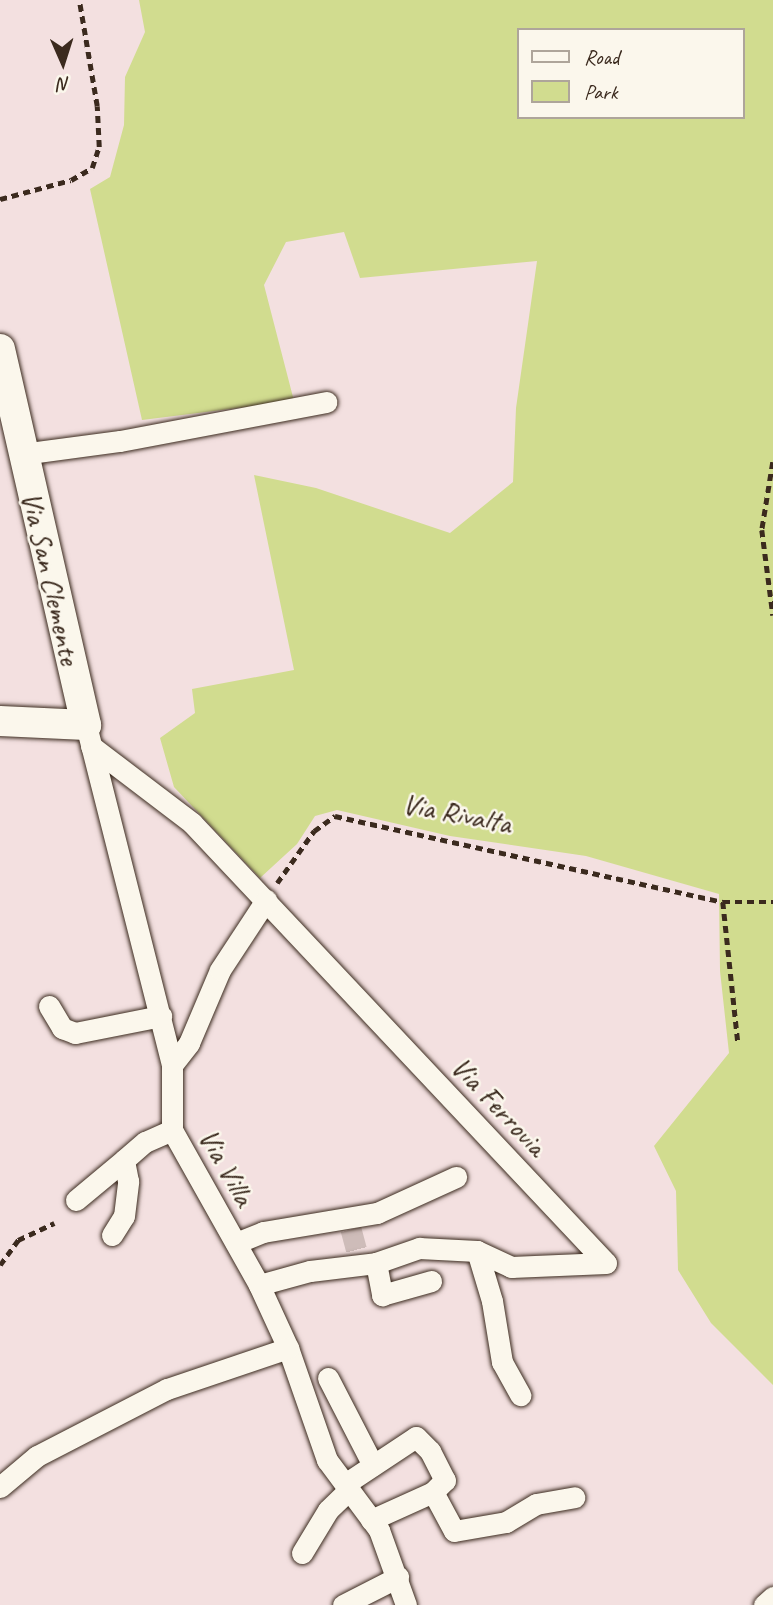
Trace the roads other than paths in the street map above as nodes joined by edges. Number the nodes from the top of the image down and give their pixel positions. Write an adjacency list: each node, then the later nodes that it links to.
1 (0, 349): 3 (street, Via San Clemente)
2 (326, 402): 3 (street)
3 (22, 454): 5 (street, Via San Clemente)
4 (0, 721): 5 (street)
5 (89, 735): 6 (street, Via Ferrovia); 8 (street, Via Villa)
6 (265, 900): 9 (street); 16 (street, Via Ferrovia)
7 (49, 1006): 8 (street)
8 (161, 1016): 9 (street, Via Villa)
9 (172, 1065): 10 (street, Via Villa)
10 (172, 1130): 11 (street); 15 (street, Via Villa)
11 (124, 1160): 13 (street); 14 (street)
12 (456, 1177): 15 (street)
13 (76, 1200)
14 (112, 1235)
15 (236, 1243): 19 (street, Via Villa)
16 (477, 1251): 17 (street, Via Ferrovia); 22 (street)
17 (365, 1261): 18 (street); 19 (street, Via Ferrovia)
18 (431, 1280)
19 (260, 1285): 20 (street, Via Villa)
20 (288, 1348): 24 (street); 25 (street, Via Villa)
21 (328, 1378): 23 (street)
22 (520, 1395)
23 (373, 1465): 25 (street); 26 (street)
24 (0, 1487)
25 (347, 1487): 28 (street, Via Villa); 29 (street)
26 (433, 1492): 27 (street); 28 (street)
27 (574, 1497)
28 (371, 1520): 30 (street, Via Villa)
29 (302, 1553)
30 (398, 1577): 32 (street); 33 (street, Via Villa)
31 (773, 1597): 34 (street)
32 (343, 1605)
33 (406, 1605)
34 (764, 1605)

